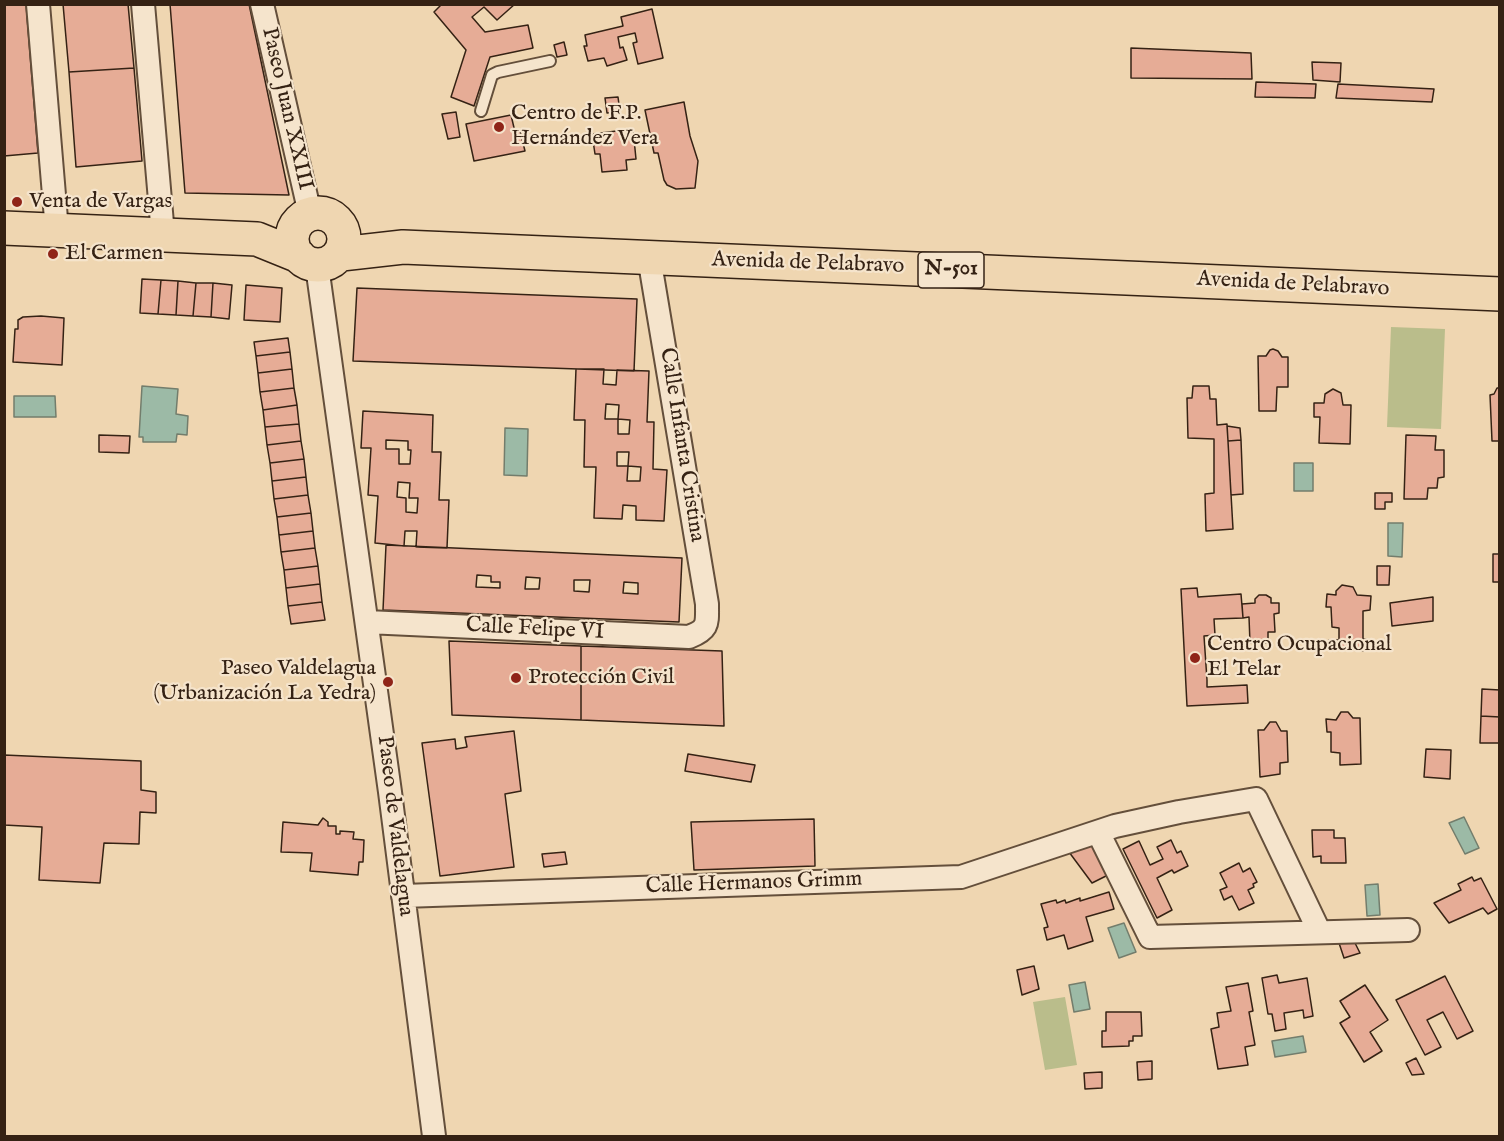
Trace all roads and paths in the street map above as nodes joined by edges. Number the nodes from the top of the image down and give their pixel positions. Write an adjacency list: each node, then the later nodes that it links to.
1 (38, 4): 8 (street)
2 (143, 4): 9 (street)
3 (262, 4): 6 (street, Paseo Juan XXIII)
4 (550, 62): 5 (lane)
5 (481, 111)
6 (303, 219): 10 (highway, N-501); 11 (highway); 11 (highway, N-501)
7 (4, 228): 8 (highway, N-501)
8 (57, 231): 9 (highway, N-501)
9 (163, 235): 10 (highway, N-501)
10 (257, 239): 11 (highway, N-501)
11 (325, 251): 12 (highway, Avenida de Pelabravo / N-501); 14 (street, Paseo de Valdelagua)
12 (649, 257): 13 (highway, Avenida de Pelabravo / N-501); 15 (street, Calle Infanta Cristina)
13 (1500, 294)
14 (367, 622): 15 (street, Calle Felipe VI); 17 (street, Paseo de Valdelagua)
15 (702, 632)
16 (1098, 832): 17 (street, Calle Hermanos Grimm); 19 (street); 19 (street, Calle Hermanos Grimm)
17 (404, 896): 20 (street, Paseo de Valdelagua)
18 (1408, 930): 19 (street)
19 (1319, 931)
20 (434, 1137)

